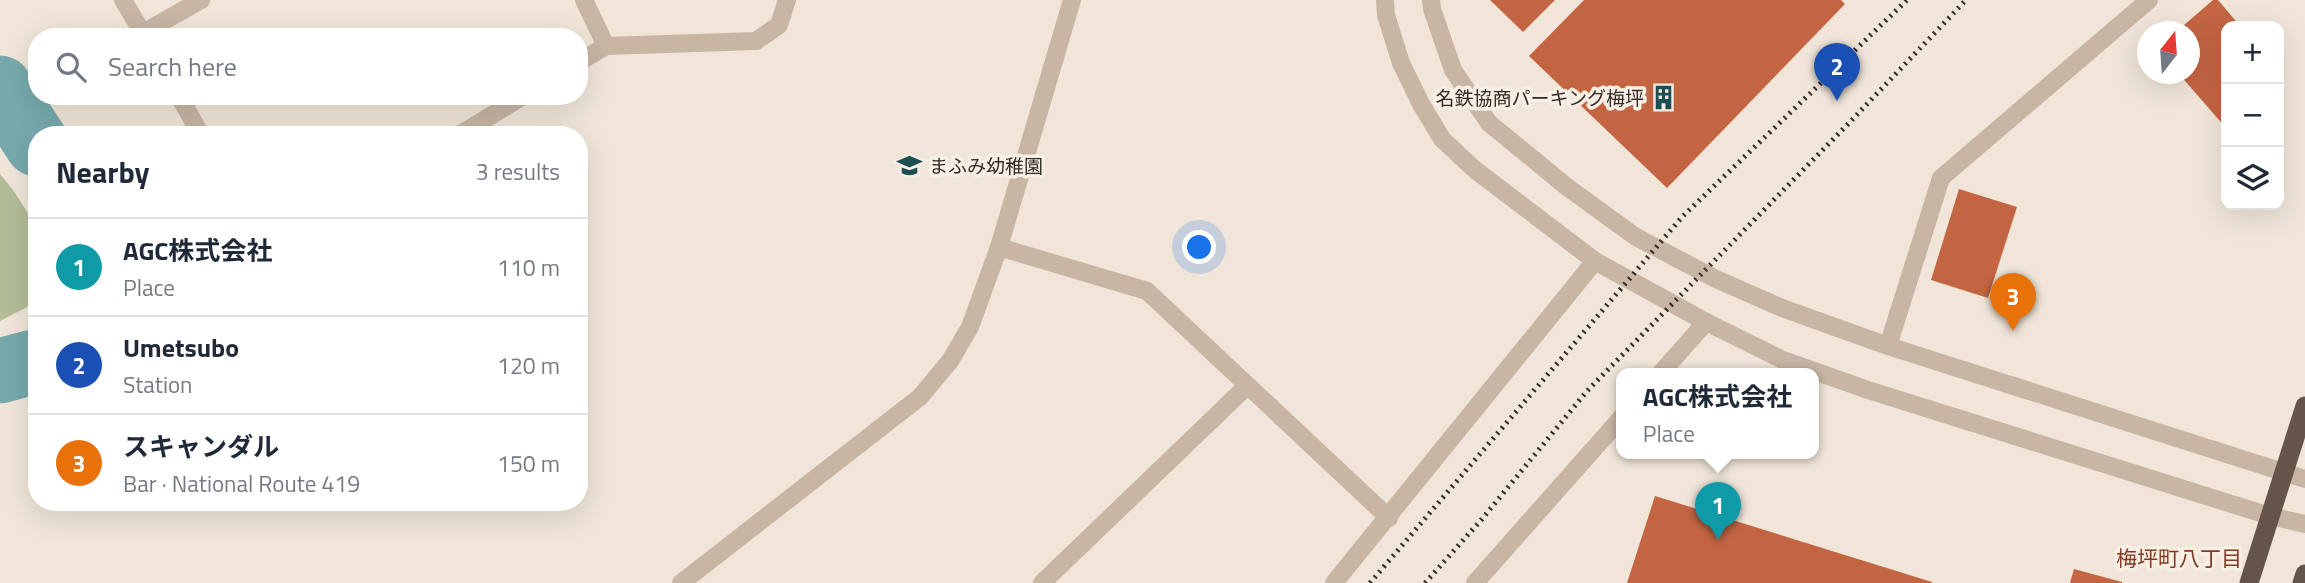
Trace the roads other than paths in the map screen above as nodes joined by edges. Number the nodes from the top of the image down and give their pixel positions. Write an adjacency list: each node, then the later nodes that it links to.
1 (124, 0): 9 (street)
2 (201, 0): 10 (street)
3 (584, 0): 11 (street)
4 (787, 0): 11 (street)
5 (1072, 0): 17 (street)
6 (1385, 0): 18 (street)
7 (1431, 0): 20 (street)
8 (2149, 0): 20 (street)
9 (140, 28)
10 (155, 28)
11 (606, 47): 12 (street)
12 (588, 57)
13 (184, 105): 15 (street)
14 (508, 105): 16 (street)
15 (196, 126)
16 (474, 126)
17 (999, 247): 24 (street); 33 (street)
18 (1595, 261): 19 (street); 30 (street)
19 (1706, 322): 21 (street); 22 (street)
20 (1888, 346): 27 (street)
21 (1665, 368)
22 (1806, 368)
23 (1819, 373): 29 (street)
24 (1247, 386): 30 (street); 34 (street)
25 (2305, 406): 27 (highway)
26 (1616, 424): 36 (street)
27 (2284, 472): 28 (street); 29 (highway)
28 (2305, 479)
29 (2270, 516): 31 (street); 37 (highway)
30 (1389, 518): 35 (street)
31 (2305, 524)
32 (2305, 574): 38 (highway)
33 (681, 583)
34 (1042, 583)
35 (1334, 583)
36 (1475, 583)
37 (2249, 583)
38 (2302, 583)

